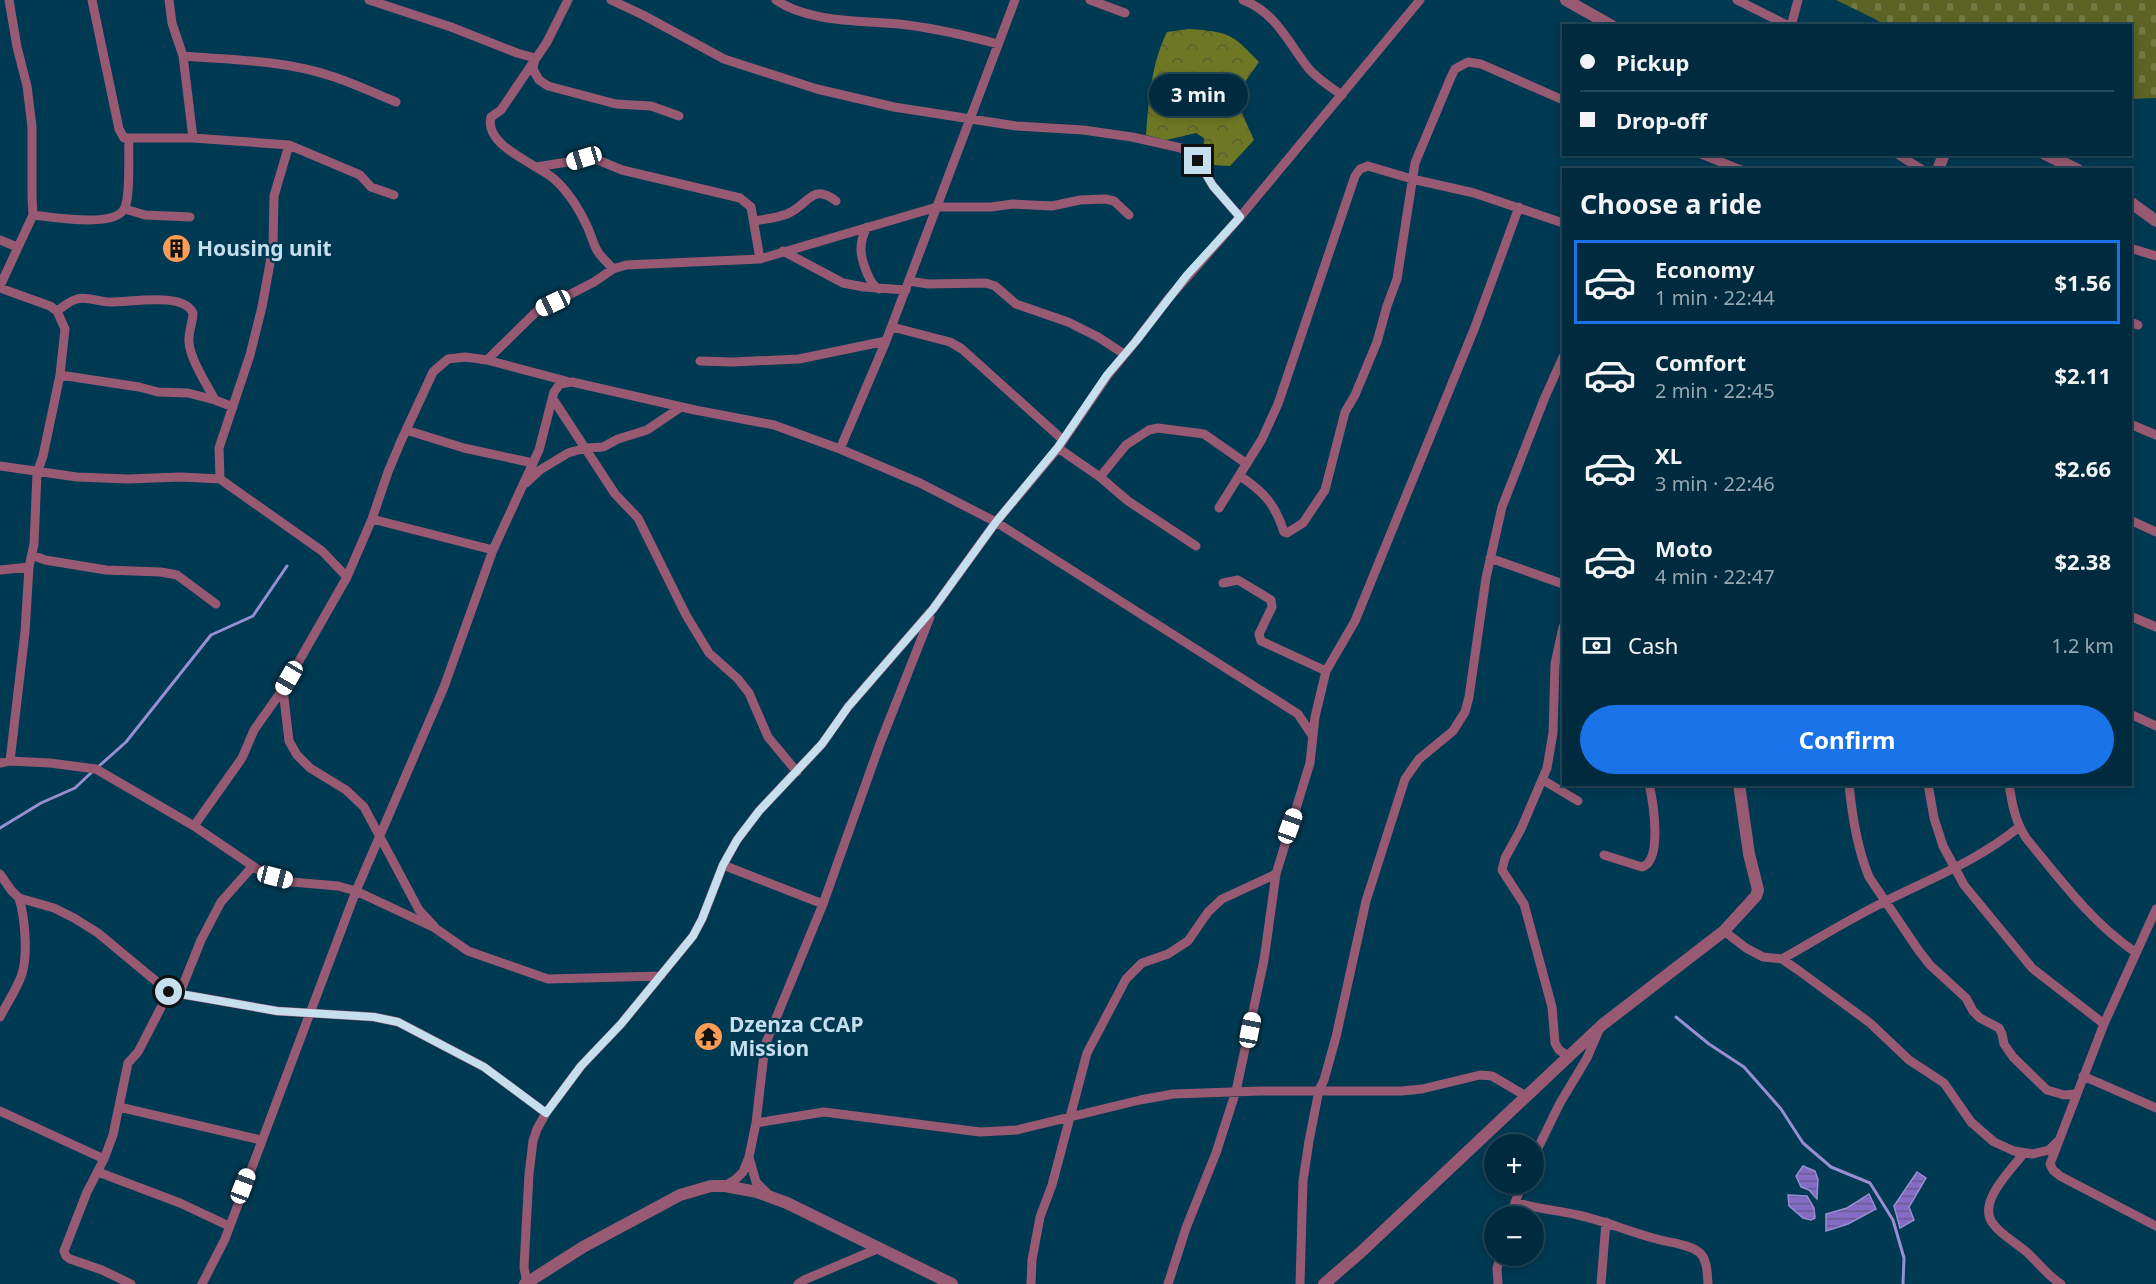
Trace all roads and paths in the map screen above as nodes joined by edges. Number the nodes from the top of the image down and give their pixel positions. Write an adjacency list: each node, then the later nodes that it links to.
1 (9, 0): 44 (street)
2 (92, 0): 28 (street)
3 (169, 0): 20 (street)
4 (369, 0): 21 (street)
5 (568, 0): 21 (street)
6 (611, 0): 26 (street)
7 (776, 0): 19 (street)
8 (1015, 0): 19 (street)
9 (1090, 0): 15 (street)
10 (1243, 0): 22 (street)
11 (1420, 0): 22 (street)
12 (1566, 0): 16 (street)
13 (1737, 0): 17 (street)
14 (1798, 0): 18 (street)
15 (1125, 13)
16 (1608, 24)
17 (1786, 24)
18 (1791, 24)
19 (998, 44): 26 (street)
20 (183, 56): 24 (street); 27 (street)
21 (536, 57): 25 (street); 33 (street)
22 (1342, 95): 47 (street)
23 (1562, 100): 37 (street)
24 (396, 102)
25 (679, 116)
26 (970, 118): 41 (street); 47 (street)
27 (193, 138): 28 (street); 29 (street)
28 (129, 139): 43 (street)
29 (289, 145): 38 (street); 73 (street)
30 (1706, 156): 34 (street)
31 (1900, 156): 35 (street)
32 (2049, 156): 36 (street)
33 (536, 167): 48 (street); 58 (street)
34 (1736, 168)
35 (1920, 168)
36 (2074, 168)
37 (1412, 179): 42 (street); 82 (street); 85 (street)
38 (394, 195)
39 (836, 201): 48 (street)
40 (2132, 203): 49 (street)
41 (937, 207): 45 (street); 51 (street); 59 (street)
42 (1519, 207): 50 (street); 108 (street)
43 (125, 209): 44 (street); 46 (street)
44 (33, 215): 53 (street)
45 (1129, 215)
46 (190, 217)
47 (1240, 217): 65 (street)
48 (754, 221): 57 (street)
49 (2156, 221)
50 (1562, 223)
51 (867, 227): 55 (street); 61 (street)
52 (0, 240): 53 (street)
53 (17, 247): 60 (street)
54 (2132, 249): 56 (street)
55 (783, 251): 57 (street); 61 (street)
56 (2156, 256)
57 (760, 259): 58 (street)
58 (613, 269): 67 (street)
59 (907, 286): 61 (street); 63 (street); 65 (street)
60 (0, 287): 62 (street)
61 (879, 289)
62 (57, 311): 69 (street); 72 (street)
63 (892, 327): 64 (street); 78 (street)
64 (886, 341): 68 (street); 80 (street)
65 (1124, 354): 78 (street)
66 (1562, 359): 97 (street)
67 (487, 360): 70 (street); 76 (street)
68 (700, 361)
69 (60, 375): 72 (street); 84 (street)
70 (566, 381): 71 (street); 74 (street)
71 (553, 399): 79 (street); 81 (street)
72 (215, 400): 73 (street)
73 (233, 407): 87 (street)
74 (681, 407): 79 (street); 80 (street)
75 (2132, 425): 77 (street)
76 (406, 430): 81 (street); 90 (street)
77 (2156, 435)
78 (1061, 444): 86 (street); 92 (street)
79 (585, 448): 88 (street); 114 (street)
80 (840, 449): 92 (street)
81 (534, 464): 88 (street)
82 (1247, 464): 85 (street); 86 (street)
83 (0, 466): 84 (street)
84 (37, 472): 87 (street); 96 (street)
85 (1240, 476): 89 (street)
86 (1100, 477): 94 (street)
87 (220, 479): 100 (street)
88 (524, 484): 95 (street)
89 (1219, 508)
90 (372, 519): 95 (street); 100 (street)
91 (2132, 521): 93 (street)
92 (996, 522): 104 (street); 112 (street)
93 (2156, 532)
94 (1196, 546)
95 (494, 550): 124 (street)
96 (32, 555): 98 (street); 103 (street)
97 (1490, 558): 102 (street); 148 (street)
98 (29, 567): 99 (street); 113 (street)
99 (0, 570)
100 (347, 577): 109 (street)
101 (1223, 582): 108 (street)
102 (1562, 584)
103 (216, 604)
104 (933, 609): 114 (street); 134 (street)
105 (2132, 617): 106 (street)
106 (2156, 627)
107 (1562, 632): 115 (street)
108 (1326, 671): 112 (street)
109 (283, 689): 122 (street); 124 (street)
110 (2132, 715): 111 (street)
111 (2156, 726)
112 (1312, 735): 130 (street)
113 (5, 762): 122 (street)
114 (798, 772): 126 (street)
115 (1543, 780): 121 (street); 146 (street)
116 (1649, 786): 125 (street)
117 (1739, 786): 137 (street)
118 (1849, 786): 133 (street)
119 (1928, 786): 128 (street)
120 (2009, 786): 123 (street)
121 (1578, 801)
122 (194, 826): 127 (street)
123 (2019, 827): 128 (street); 138 (street)
124 (379, 836): 131 (street); 136 (street)
125 (1604, 855)
126 (723, 865): 134 (street); 140 (street)
127 (252, 867): 131 (street); 141 (street)
128 (1954, 870): 133 (street); 144 (street)
129 (0, 874): 132 (street)
130 (1276, 874): 149 (street); 156 (street)
131 (356, 891): 136 (street); 142 (street)
132 (19, 898): 141 (street); 143 (street)
133 (1885, 901): 139 (street); 150 (street)
134 (823, 904): 157 (street)
135 (2156, 909): 138 (street)
136 (435, 928): 140 (street)
137 (1724, 931): 139 (street); 145 (street)
138 (2135, 952): 144 (street)
139 (1782, 959): 161 (street)
140 (661, 976): 155 (street)
141 (174, 994): 142 (street); 152 (street)
142 (311, 1012): 155 (street); 159 (street)
143 (0, 1017)
144 (2104, 1024): 147 (street)
145 (1602, 1025): 146 (street); 158 (street)
146 (1568, 1056): 151 (street)
147 (2083, 1076): 150 (street); 153 (street)
148 (1318, 1090): 149 (street); 151 (street); 183 (street)
149 (1236, 1092): 156 (street); 182 (street)
150 (2076, 1094): 160 (street)
151 (1527, 1096): 184 (street)
152 (119, 1107): 159 (street); 163 (street)
153 (2156, 1108)
154 (0, 1111): 163 (street)
155 (546, 1113): 176 (street)
156 (1070, 1117): 157 (street); 181 (street)
157 (756, 1123): 162 (street)
158 (1544, 1136)
159 (261, 1140): 171 (street)
160 (2058, 1142): 161 (street); 172 (street)
161 (2024, 1153): 189 (street)
162 (749, 1158): 165 (street); 167 (street)
163 (104, 1159): 164 (street)
164 (98, 1172): 171 (street); 177 (street)
165 (725, 1186): 167 (street); 176 (street)
166 (1518, 1194): 168 (street)
167 (772, 1197): 173 (street)
168 (1515, 1202): 169 (street); 170 (street)
169 (1514, 1206)
170 (1606, 1222): 187 (street); 188 (street)
171 (229, 1226): 178 (street)
172 (2156, 1226)
173 (877, 1249): 179 (street); 180 (street)
174 (1498, 1266): 175 (street)
175 (1497, 1269): 185 (street); 186 (street)
176 (526, 1283)
177 (131, 1284)
178 (202, 1284)
179 (798, 1284)
180 (952, 1284)
181 (1031, 1284)
182 (1168, 1284)
183 (1300, 1284)
184 (1324, 1284)
185 (1491, 1284)
186 (1498, 1284)
187 (1601, 1284)
188 (1708, 1284)
189 (2061, 1284)

